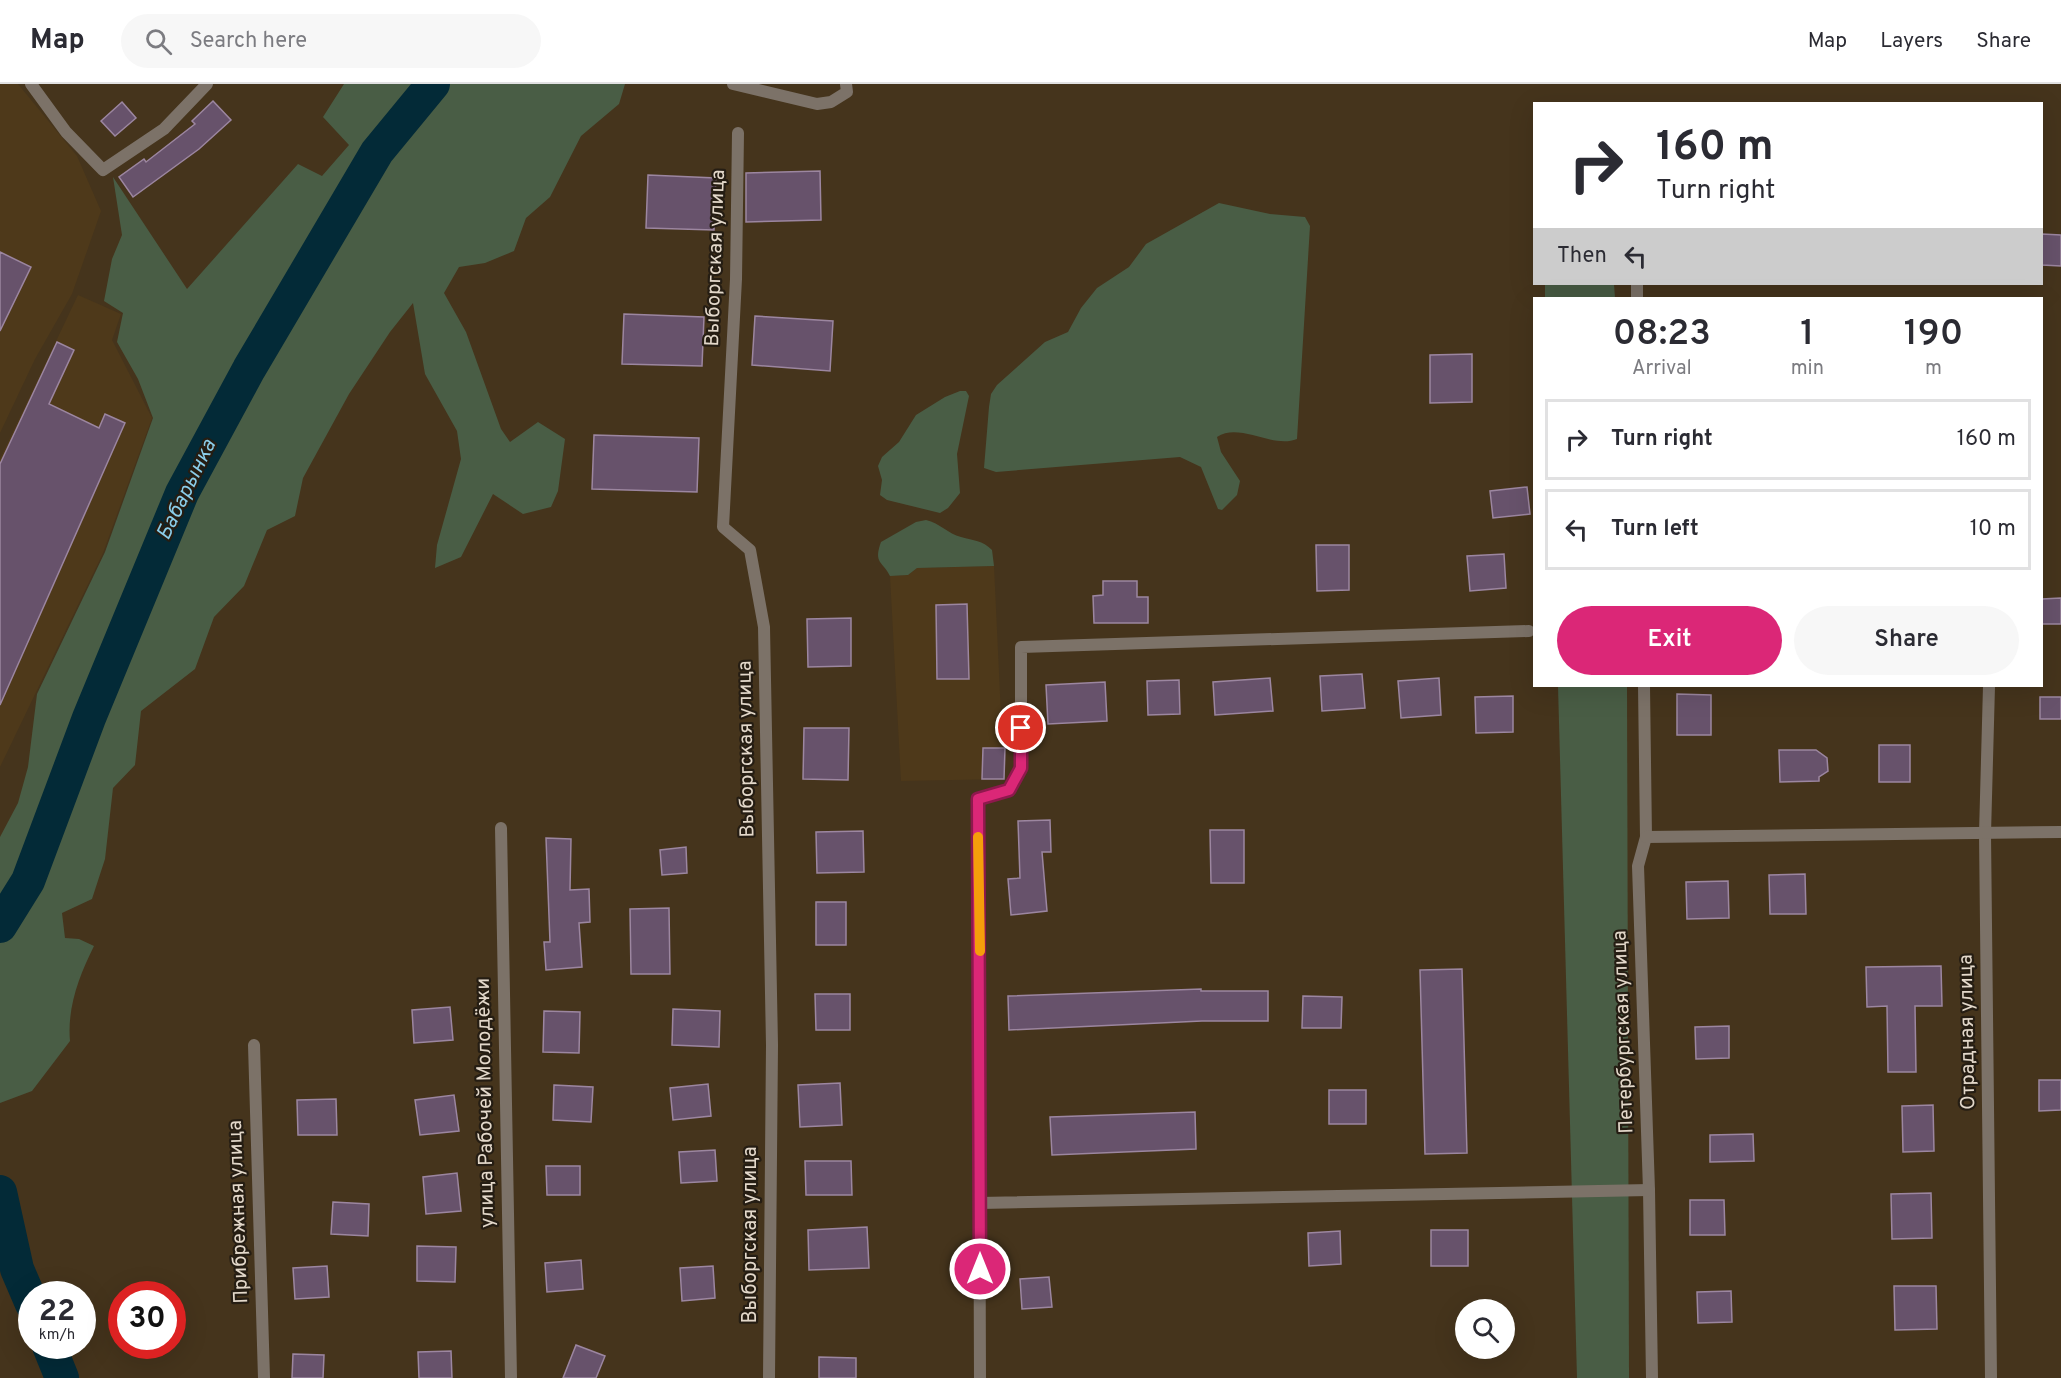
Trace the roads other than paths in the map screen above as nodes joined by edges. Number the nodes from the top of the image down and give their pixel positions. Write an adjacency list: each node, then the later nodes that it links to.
1 (31, 84): 2 (street)
2 (207, 84)
3 (733, 84): 4 (street)
4 (846, 84)
5 (738, 133): 18 (street, Выборгская улица)
6 (1529, 631): 15 (street)
7 (1644, 687): 12 (street, Петербургская улица)
8 (1989, 687): 11 (street, Отрадная улица)
9 (501, 828): 17 (street, улица Рабочей Молодёжи)
10 (2061, 832): 11 (street)
11 (1985, 834): 12 (street); 21 (street, Отрадная улица)
12 (1646, 837): 14 (street, Петербургская улица)
13 (254, 1045): 16 (street, Прибрежная улица)
14 (1649, 1190): 15 (street); 20 (street, Петербургская улица)
15 (980, 1203): 19 (street)
16 (264, 1378)
17 (511, 1378)
18 (769, 1378)
19 (980, 1378)
20 (1652, 1378)
21 (1991, 1378)

